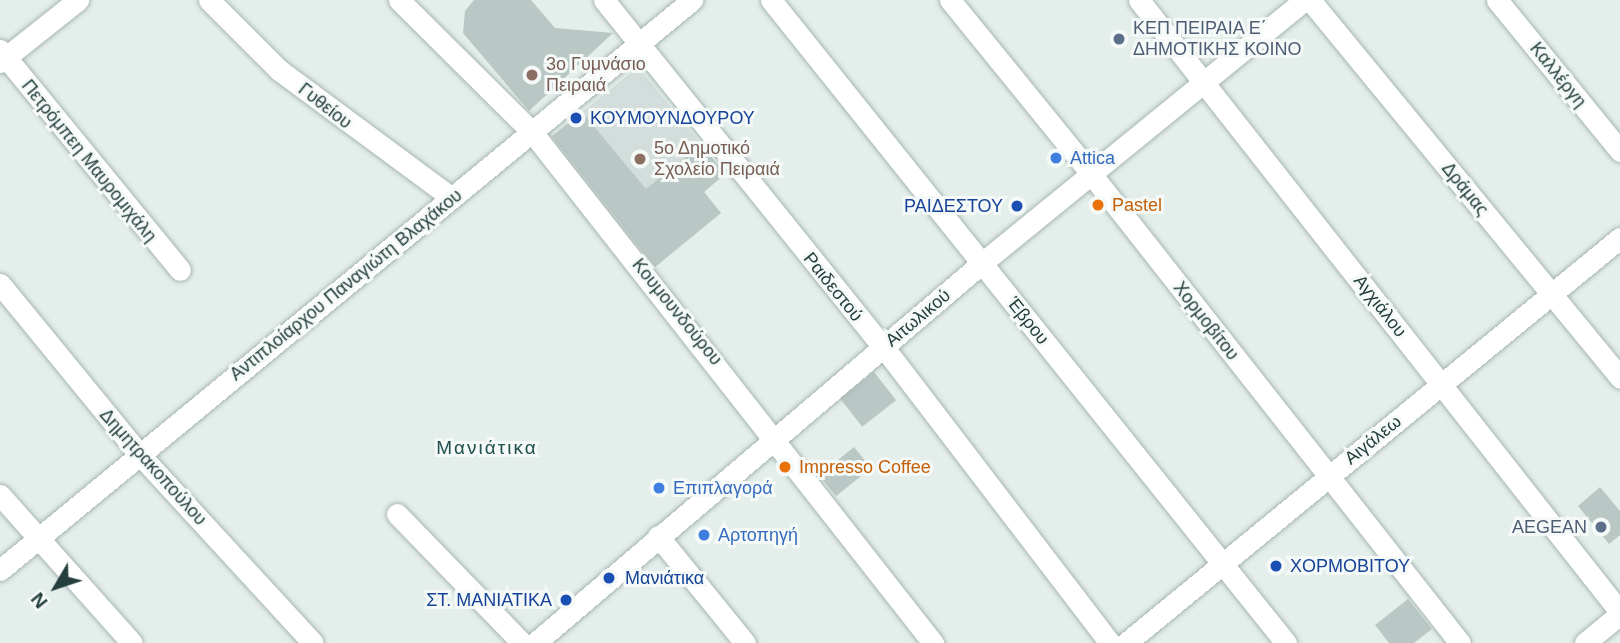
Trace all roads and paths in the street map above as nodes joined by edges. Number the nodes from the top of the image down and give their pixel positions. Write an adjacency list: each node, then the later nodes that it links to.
1 (78, 0): 12 (street)
2 (209, 0): 17 (street, Γυθείου)
3 (399, 0): 14 (street, Κουμουνδούρου)
4 (604, 0): 11 (street, Ραιδεστού)
5 (692, 0): 11 (street, Αντιπλοίαρχου Παναγιώτη Βλαχάκου)
6 (771, 0): 19 (street, Έβρου)
7 (950, 0): 16 (street, Χορμοβίτου)
8 (1139, 0): 13 (street, Αγχιάλου)
9 (1308, 0): 13 (street, Αιτωλικού); 22 (street, Δράμας)
10 (1497, 0): 15 (street, Καλλέργη)
11 (639, 44): 14 (street, Αντιπλοίαρχου Παναγιώτη Βλαχάκου); 23 (street, Ραιδεστού)
12 (2, 56): 20 (street, Πετρόμπεη Μαυρομιχάλη)
13 (1205, 83): 16 (street, Αιτωλικού); 25 (street, Αγχιάλου)
14 (532, 132): 17 (street, Αντιπλοίαρχου Παναγιώτη Βλαχάκου); 26 (street, Κουμουνδούρου)
15 (1620, 151)
16 (1092, 175): 19 (street, Αιτωλικού); 28 (street, Χορμοβίτου)
17 (453, 198): 27 (street, Αντιπλοίαρχου Παναγιώτη Βλαχάκου)
18 (1620, 237): 22 (street, Αιγάλεω)
19 (982, 264): 23 (street, Αιτωλικού); 33 (street, Έβρου)
20 (180, 270)
21 (0, 284): 27 (street, Δημητρακοπούλου)
22 (1551, 294): 24 (street, Δράμας); 25 (street, Αιγάλεω)
23 (882, 348): 26 (street, Αιτωλικού); 42 (street, Ραιδεστού)
24 (1620, 378)
25 (1441, 384): 28 (street, Αιγάλεω); 35 (street, Αγχιάλου)
26 (776, 436): 31 (street, Αιτωλικού); 41 (street, Κουμουνδούρου)
27 (140, 455): 32 (street, Αντιπλοίαρχου Παναγιώτη Βλαχάκου); 37 (street, Δημητρακοπούλου)
28 (1329, 476): 33 (street, Αιγάλεω); 45 (street, Χορμοβίτου)
29 (0, 495): 32 (street)
30 (397, 514): 38 (street)
31 (659, 536): 39 (street, Αιτωλικού); 40 (street)
32 (40, 538): 34 (street, Αντιπλοίαρχου Παναγιώτη Βλαχάκου); 36 (street)
33 (1223, 564): 43 (street, Αιγάλεω); 44 (street, Έβρου)
34 (0, 570)
35 (1620, 613): 46 (street)
36 (132, 643)
37 (313, 643)
38 (522, 643)
39 (535, 643)
40 (745, 643)
41 (933, 643)
42 (1110, 643)
43 (1126, 643)
44 (1286, 643)
45 (1460, 643)
46 (1586, 643)

